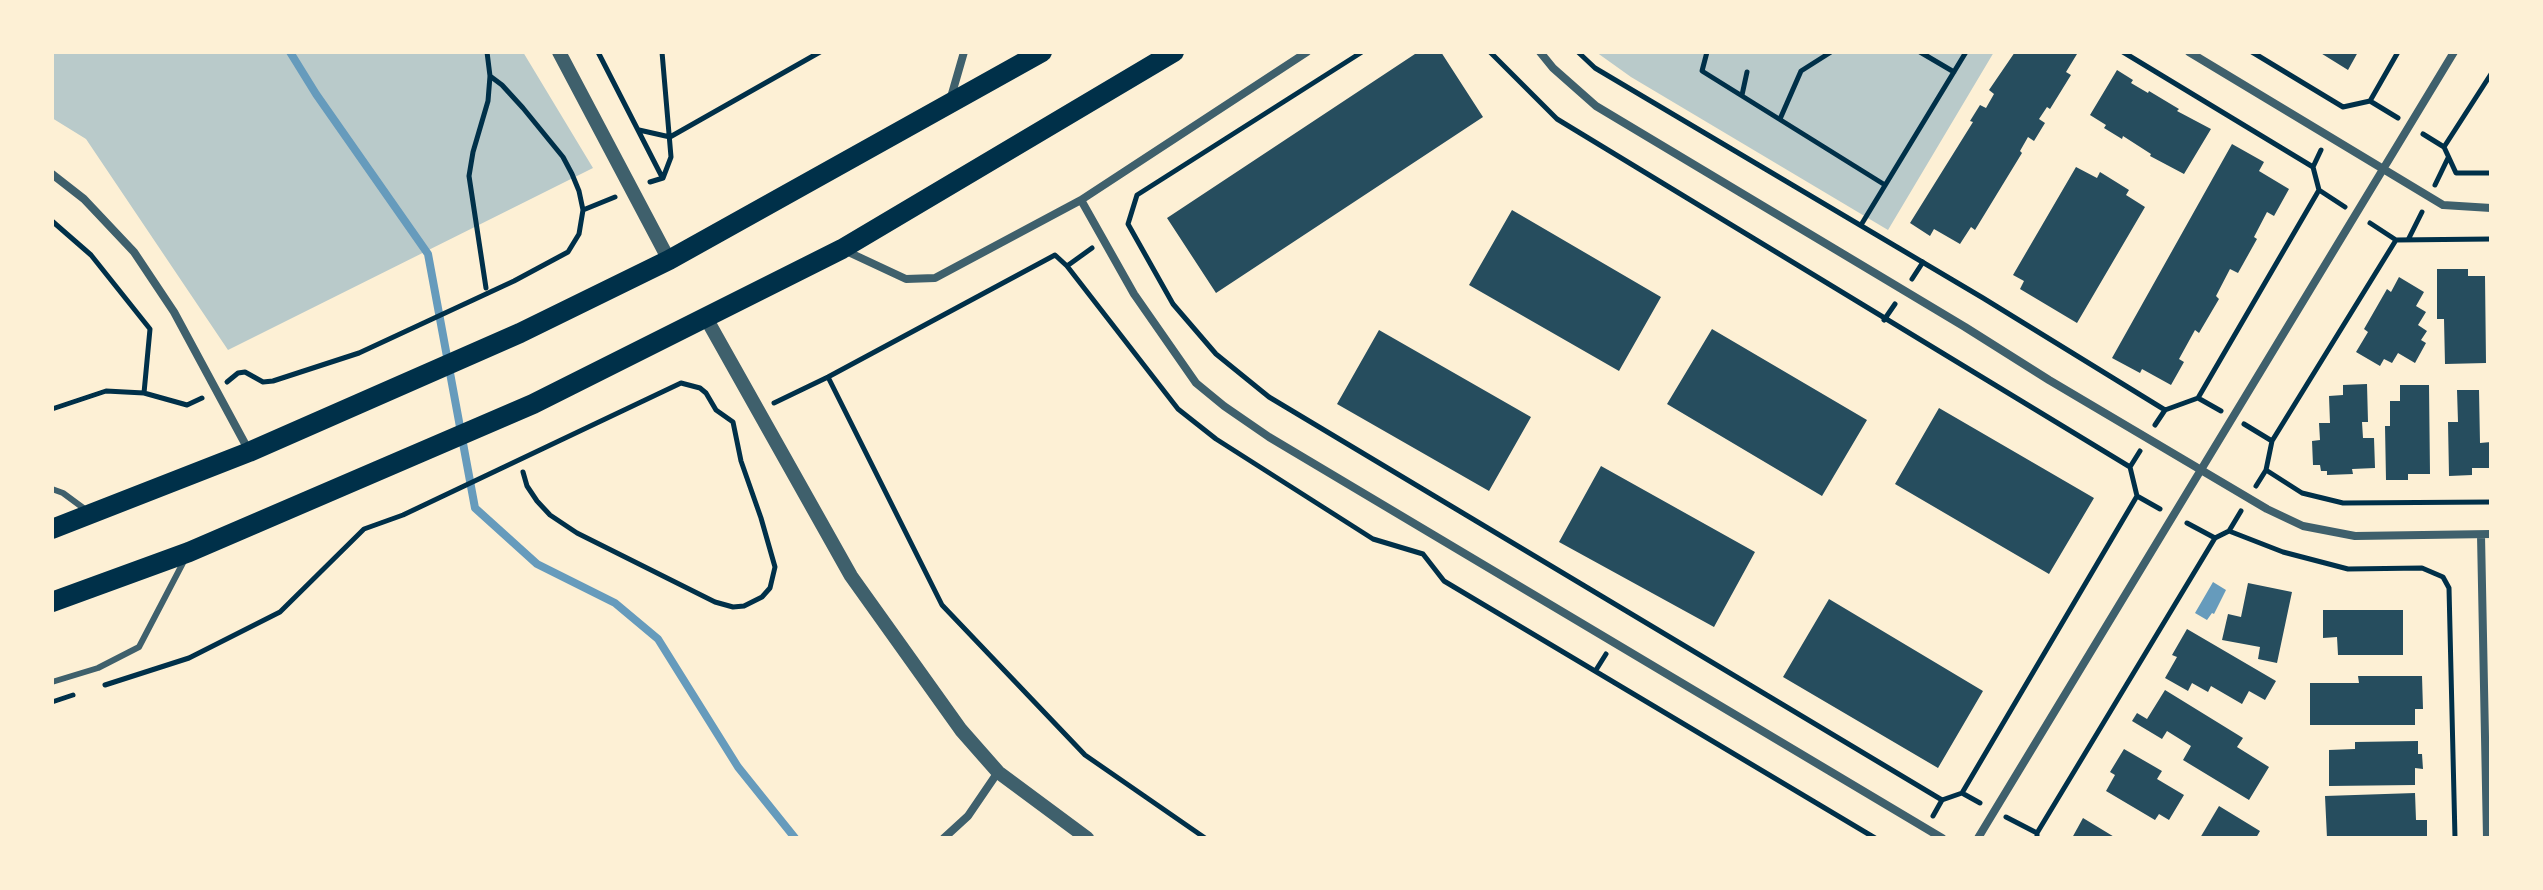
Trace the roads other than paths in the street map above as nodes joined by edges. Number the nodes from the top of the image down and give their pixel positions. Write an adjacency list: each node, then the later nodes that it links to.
1 (559, 52): 15 (street)
2 (964, 52): 9 (street)
3 (1042, 52): 9 (main road)
4 (1174, 52): 14 (main road)
5 (1307, 52): 12 (street)
6 (1540, 52): 18 (street)
7 (2189, 52): 10 (street)
8 (2454, 52): 10 (street)
9 (949, 106): 15 (main road)
10 (2384, 169): 13 (street); 18 (street)
11 (52, 174): 17 (street)
12 (1081, 200): 14 (street); 29 (street)
13 (2491, 208)
14 (842, 249): 16 (main road)
15 (669, 260): 17 (main road)
16 (706, 318): 23 (main road); 26 (street)
17 (249, 452): 20 (main road)
18 (2202, 469): 22 (street); 30 (street)
19 (52, 489): 20 (lane)
20 (92, 515): 21 (main road)
21 (52, 529)
22 (2486, 534): 31 (street)
23 (189, 552): 24 (main road); 25 (lane)
24 (52, 602)
25 (52, 682)
26 (998, 772): 27 (street); 28 (street)
27 (944, 838)
28 (1087, 838)
29 (1942, 838)
30 (1978, 838)
31 (2487, 838)

